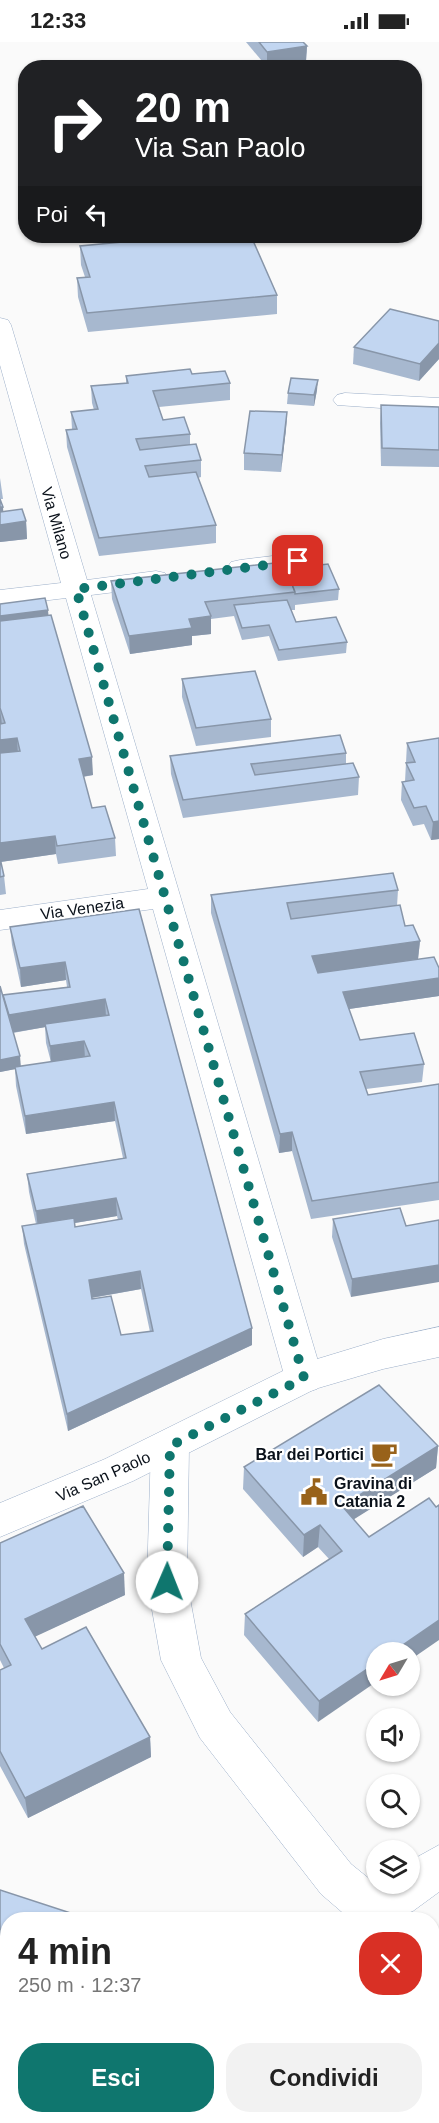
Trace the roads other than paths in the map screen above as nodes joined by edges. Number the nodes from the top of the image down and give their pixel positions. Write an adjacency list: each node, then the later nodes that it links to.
1 (0, 325): 7 (street, Via Milano)
2 (345, 400): 3 (street)
3 (439, 405)
4 (298, 561): 5 (street)
5 (216, 571)
6 (181, 575): 7 (street)
7 (76, 589): 8 (street); 9 (street, Via Milano)
8 (0, 598)
9 (165, 897): 10 (street, Via Venezia); 12 (street, Via Milano)
10 (0, 920)
11 (439, 1342): 12 (street, Via San Paolo)
12 (304, 1378): 13 (street, Via San Paolo)
13 (170, 1446): 14 (street, Via San Paolo); 16 (street)
14 (0, 1520)
15 (439, 1866): 16 (street)
16 (369, 1912)

